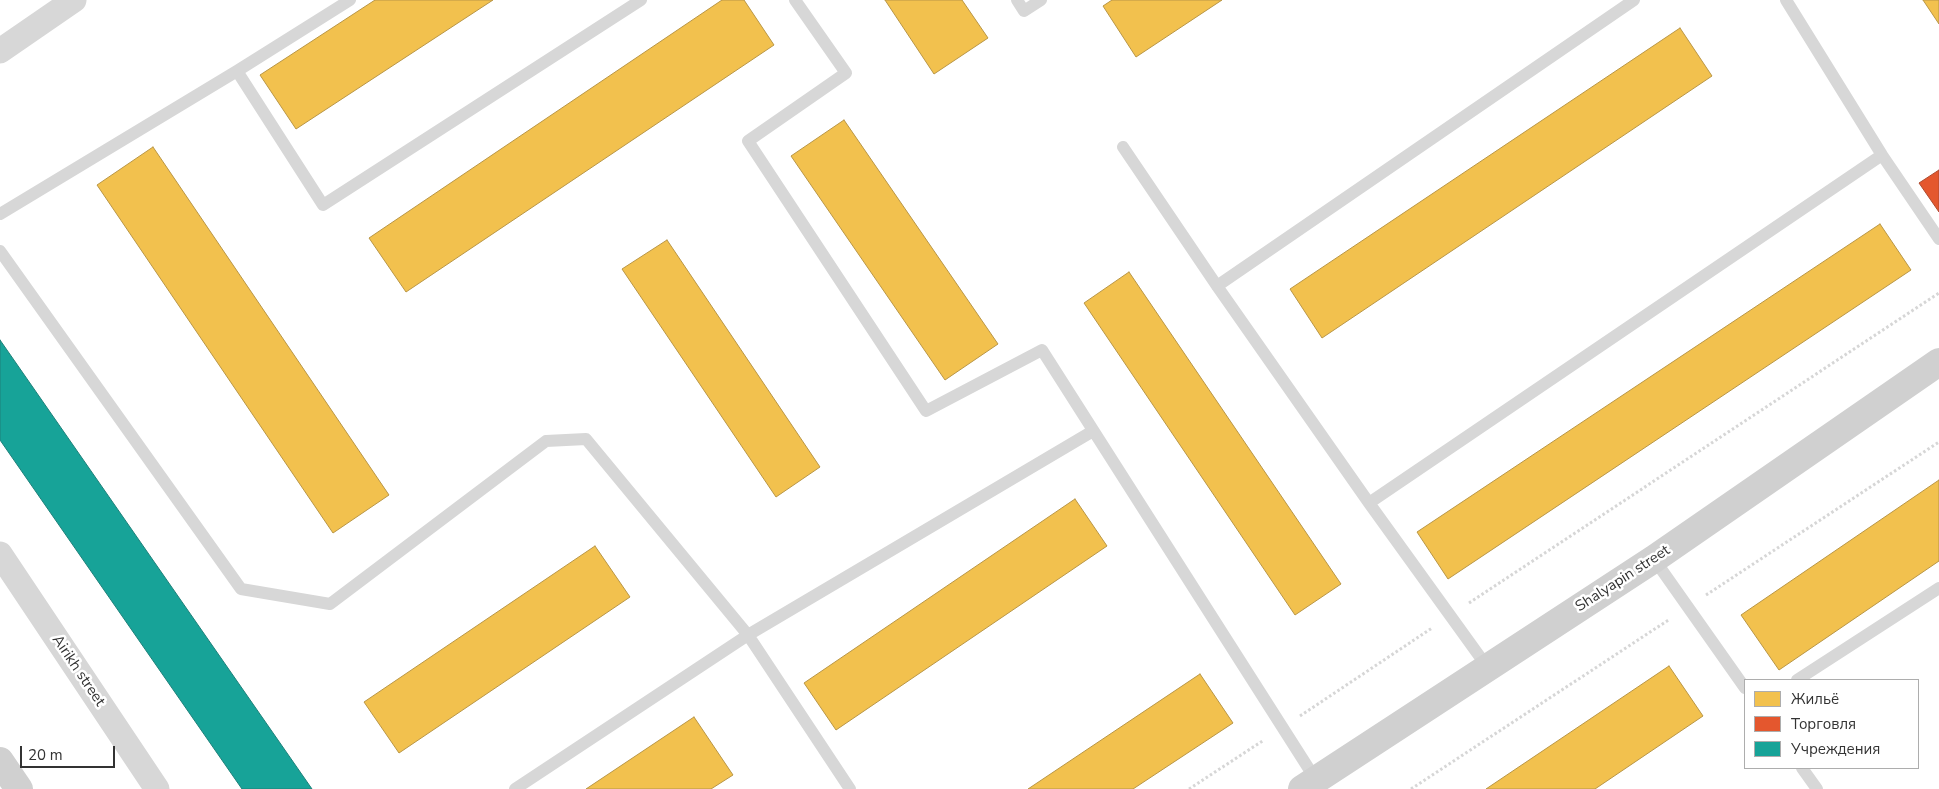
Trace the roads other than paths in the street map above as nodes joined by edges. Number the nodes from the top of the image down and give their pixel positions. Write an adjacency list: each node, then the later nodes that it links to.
1 (74, 0): 9 (street)
2 (350, 0): 10 (lane)
3 (641, 0): 10 (lane)
4 (795, 0): 18 (lane)
5 (1017, 0): 6 (lane)
6 (1041, 0)
7 (1634, 0): 16 (lane)
8 (1786, 0): 12 (lane)
9 (0, 51)
10 (237, 71): 13 (lane)
11 (1123, 147): 16 (lane)
12 (1882, 155): 14 (lane); 19 (lane)
13 (0, 214)
14 (1939, 239)
15 (0, 251): 23 (lane)
16 (1217, 286): 19 (lane)
17 (1939, 362): 21 (main road, Shalyapin street)
18 (1093, 431): 23 (lane); 29 (lane)
19 (1369, 503): 24 (lane)
20 (0, 554): 31 (street, Airikh street)
21 (1654, 559): 24 (main road, Shalyapin street); 26 (lane)
22 (1939, 588): 25 (lane)
23 (748, 635): 32 (lane); 33 (lane)
24 (1488, 668): 29 (main road, Shalyapin street)
25 (1799, 679)
26 (1744, 687)
27 (0, 760): 30 (main road)
28 (1803, 769): 34 (lane)
29 (1309, 784)
30 (19, 789)
31 (157, 789)
32 (515, 789)
33 (850, 789)
34 (1817, 789)

